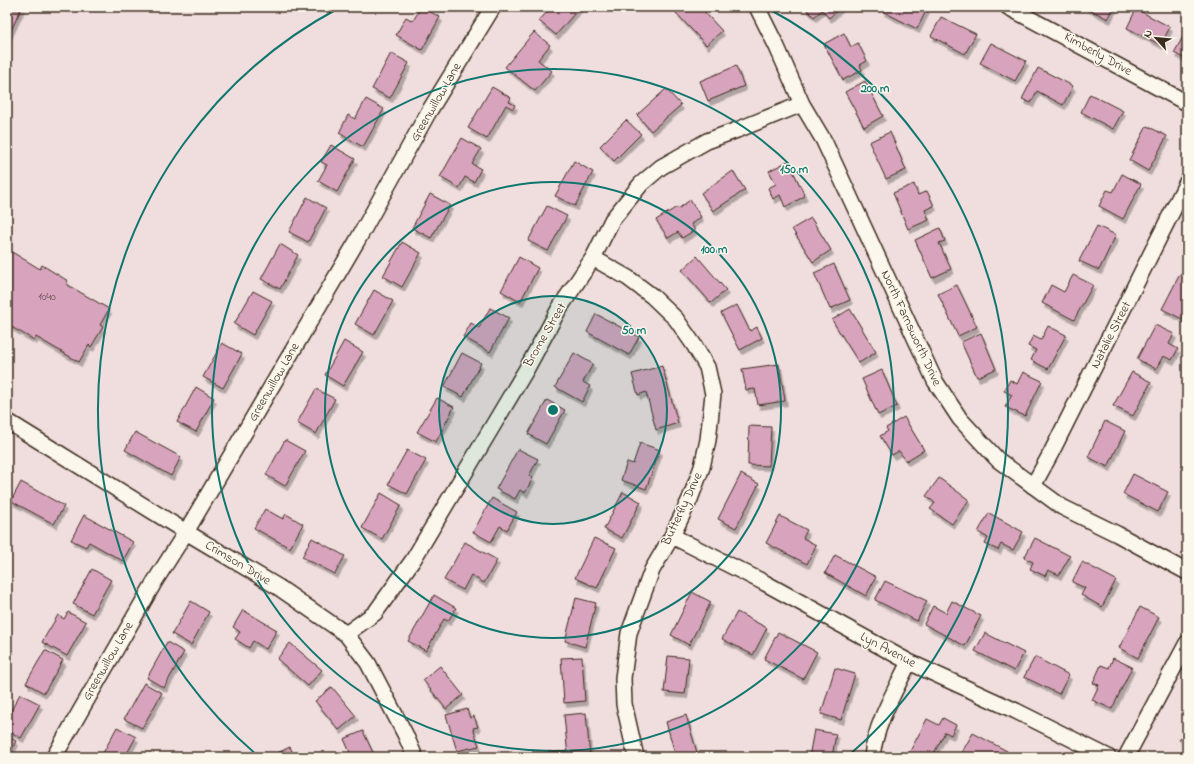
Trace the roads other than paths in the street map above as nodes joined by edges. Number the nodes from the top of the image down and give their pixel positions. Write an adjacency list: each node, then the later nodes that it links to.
1 (492, 7): 10 (street, Greenwillow Lane)
2 (757, 7): 5 (street, North Farnsworth Drive)
3 (1008, 7): 4 (street, Kimberly Drive)
4 (1187, 103)
5 (802, 104): 7 (street, Brome Street); 9 (street, North Farnsworth Drive)
6 (1187, 182): 9 (street, Natalie Street)
7 (593, 258): 11 (street, Butterfly Drive); 13 (street, Brome Street)
8 (7, 421): 10 (street, Crimson Drive)
9 (1033, 486): 12 (street, North Farnsworth Drive)
10 (186, 532): 13 (street, Crimson Drive); 16 (street, Greenwillow Lane)
11 (672, 536): 15 (street, Lyn Avenue); 18 (street, Butterfly Drive)
12 (1187, 572)
13 (346, 634): 17 (street, Crimson Drive)
14 (1187, 643): 21 (street)
15 (909, 662): 19 (street); 20 (street, Lyn Avenue)
16 (54, 757)
17 (415, 757)
18 (636, 757)
19 (872, 757)
20 (1108, 757)
21 (1126, 757)

